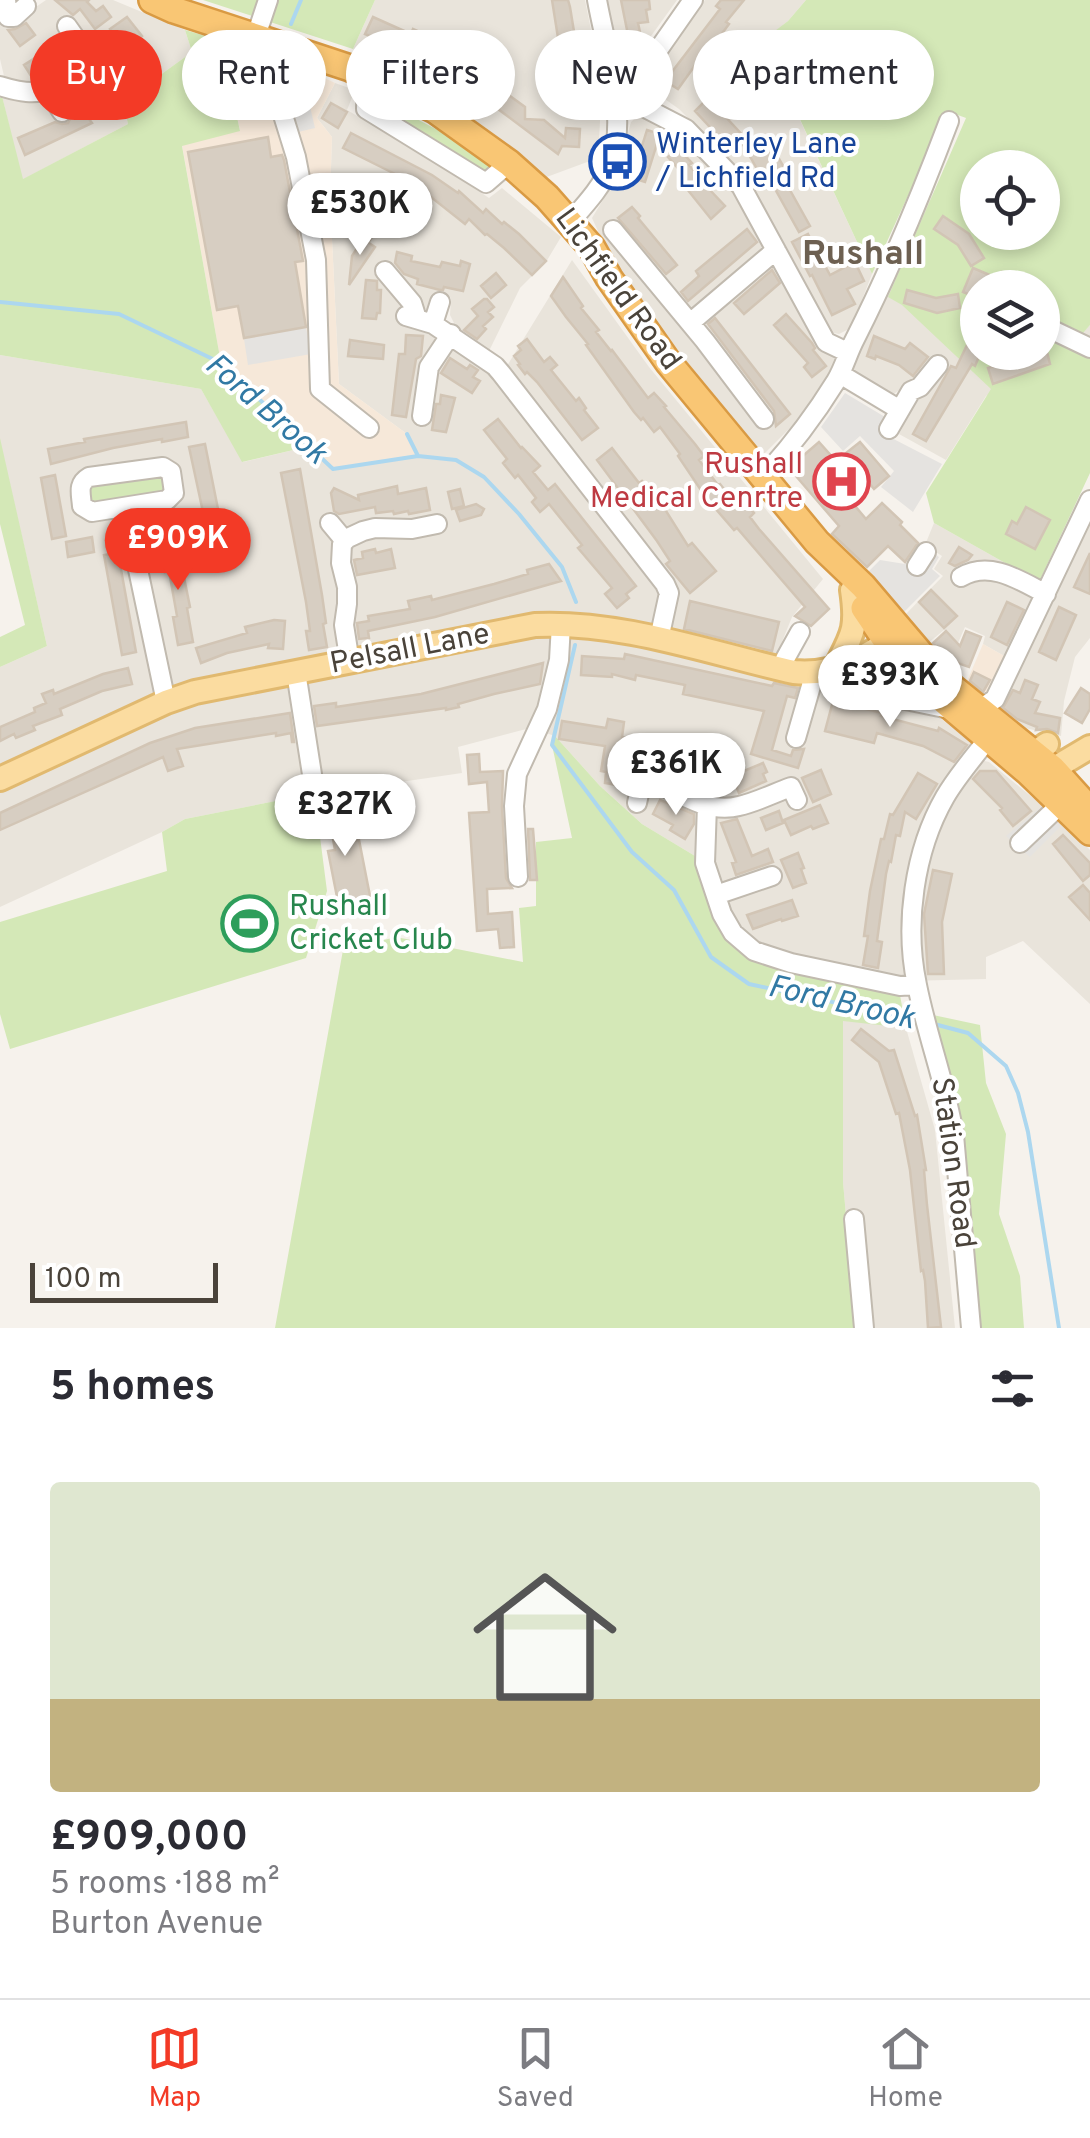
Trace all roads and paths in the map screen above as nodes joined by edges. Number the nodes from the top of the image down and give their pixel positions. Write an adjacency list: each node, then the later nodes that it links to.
1 (152, 0): 9 (highway, Lichfield Road)
2 (268, 0): 10 (street)
3 (597, 0): 11 (street)
4 (693, 0): 12 (street)
5 (6, 1): 6 (street)
6 (26, 6)
7 (67, 26): 8 (street)
8 (70, 30)
9 (237, 30)
10 (258, 30)
11 (604, 30)
12 (672, 30)
13 (0, 86): 14 (street)
14 (30, 94)
15 (285, 120): 38 (street)
16 (385, 120): 21 (street)
17 (449, 120): 21 (highway, Lichfield Road)
18 (618, 120): 22 (street)
19 (664, 120): 24 (street)
20 (949, 121): 32 (street)
21 (509, 163): 22 (highway, Lichfield Road)
22 (570, 222): 40 (highway, Lichfield Road)
23 (612, 230): 28 (street)
24 (776, 250): 28 (street); 32 (street)
25 (385, 270): 27 (street)
26 (440, 302): 27 (street)
27 (419, 320): 29 (street)
28 (690, 322): 37 (street)
29 (451, 334): 36 (street); 52 (street)
30 (1060, 334): 31 (street)
31 (1090, 348)
32 (848, 352): 34 (street)
33 (938, 365): 35 (street)
34 (838, 378): 35 (street); 40 (street)
35 (900, 410): 39 (street)
36 (422, 416)
37 (764, 419)
38 (369, 428)
39 (889, 430)
40 (762, 478): 47 (highway, Lichfield Road)
41 (1090, 500): 48 (street)
42 (125, 508): 42 (street); 57 (street)
43 (330, 524): 45 (street)
44 (436, 524): 45 (street)
45 (345, 540): 53 (street)
46 (960, 578): 48 (street)
47 (862, 585): 51 (highway, Lichfield Road); 55 (main road)
48 (1046, 594): 58 (street)
49 (561, 624): 52 (main road, Pelsall Lane); 53 (main road, Pelsall Lane); 72 (street)
50 (800, 632): 54 (street)
51 (894, 637): 55 (main road); 58 (highway, Lichfield Road)
52 (659, 639): 54 (main road, Pelsall Lane)
53 (350, 662): 56 (main road, Pelsall Lane)
54 (784, 670): 55 (main road, Pelsall Lane)
55 (823, 671): 58 (street, Pelsall Lane); 60 (street)
56 (296, 672): 57 (main road, Pelsall Lane); 69 (street)
57 (166, 702): 63 (main road, Pelsall Lane)
58 (964, 708): 59 (highway, Lichfield Road)
59 (1000, 733): 62 (highway, Lichfield Road); 75 (street, Station Road)
60 (796, 738)
61 (1090, 745): 62 (main road)
62 (1041, 759): 66 (highway, Lichfield Road); 68 (highway, Lichfield Road)
63 (0, 778)
64 (797, 800): 67 (street)
65 (637, 803): 67 (street)
66 (1062, 803): 70 (highway, Lichfield Road); 71 (street)
67 (707, 806): 74 (street)
68 (1090, 810)
69 (357, 811)
70 (1090, 832)
71 (1020, 843)
72 (518, 876)
73 (772, 876): 74 (street)
74 (716, 895): 75 (street)
75 (916, 985): 78 (street, Station Road)
76 (854, 1219): 77 (street)
77 (864, 1328)
78 (971, 1328)

